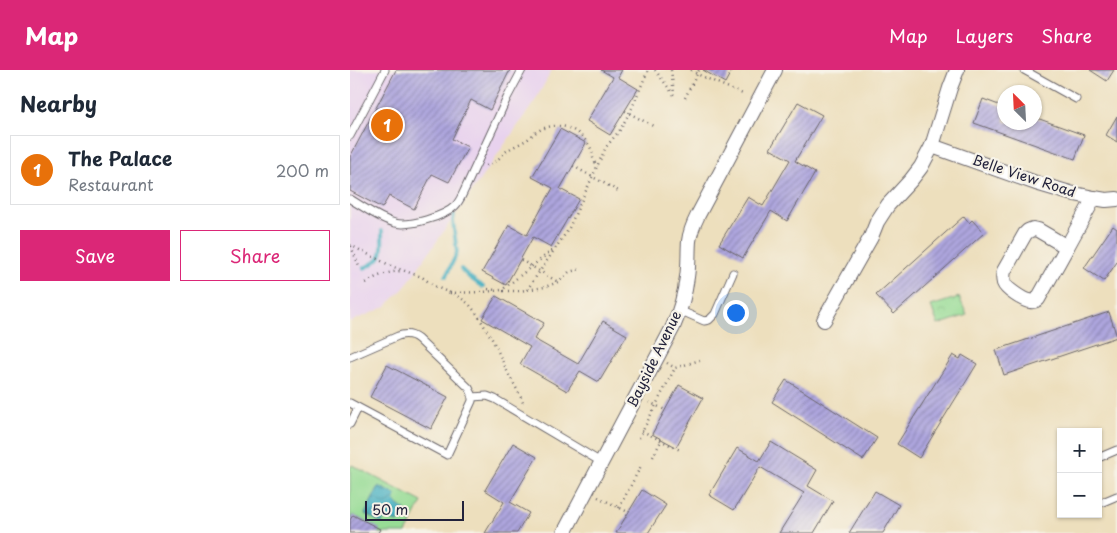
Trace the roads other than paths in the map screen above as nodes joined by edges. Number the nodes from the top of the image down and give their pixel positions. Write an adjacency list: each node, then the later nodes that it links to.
1 (385, 70): 7 (lane)
2 (522, 70): 10 (lane)
3 (775, 70): 14 (street, Bayside Avenue)
4 (957, 70): 8 (street)
5 (1024, 70): 6 (lane)
6 (1076, 100)
7 (350, 136)
8 (932, 146): 9 (street, Belle View Road); 15 (street)
9 (1094, 198): 11 (street, Belle View Road); 12 (street)
10 (350, 199)
11 (1117, 199)
12 (1067, 247): 12 (street)
13 (733, 273): 14 (lane)
14 (679, 310): 23 (street, Bayside Avenue)
15 (824, 320)
16 (350, 357): 17 (lane)
17 (472, 397): 19 (lane); 23 (lane)
18 (350, 403): 19 (lane)
19 (358, 408): 20 (lane)
20 (350, 424)
21 (1117, 450): 22 (lane)
22 (1102, 456)
23 (601, 462): 26 (street, Bayside Avenue)
24 (1117, 496): 25 (lane)
25 (1102, 502)
26 (564, 533)

